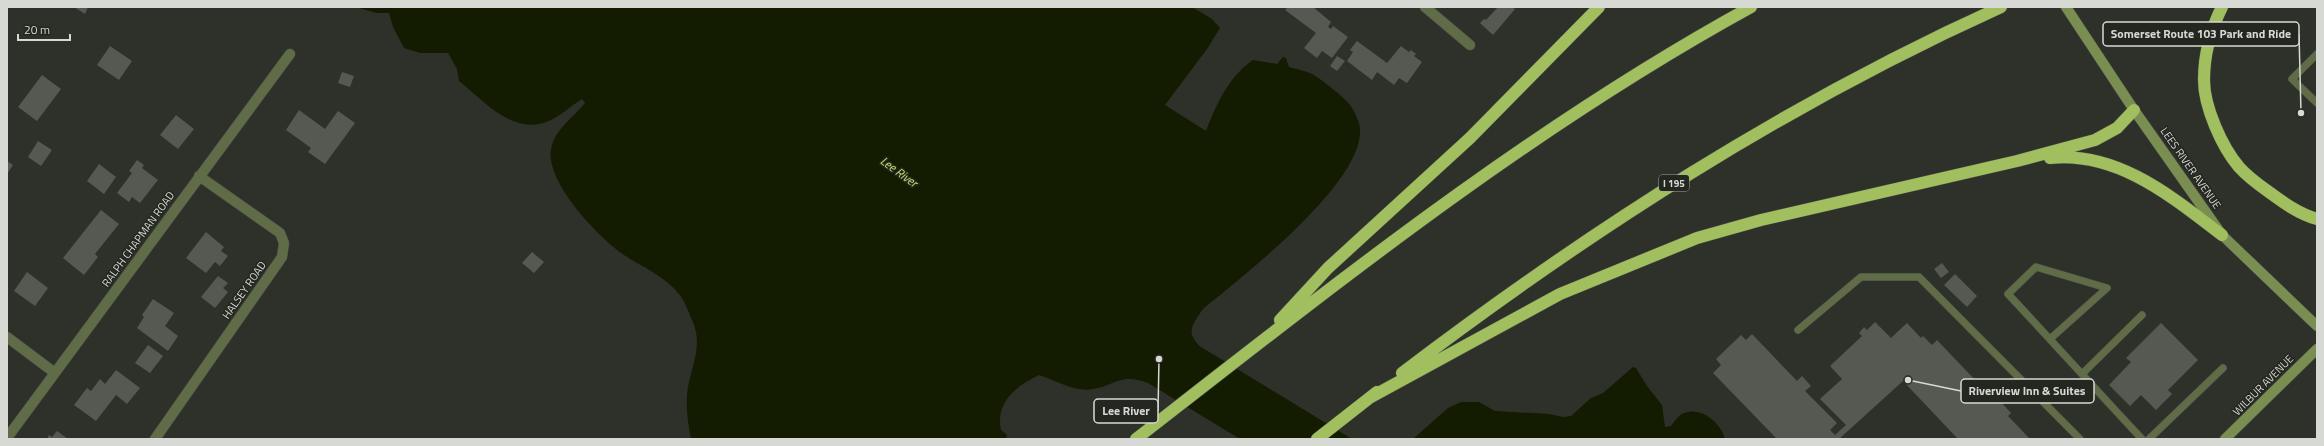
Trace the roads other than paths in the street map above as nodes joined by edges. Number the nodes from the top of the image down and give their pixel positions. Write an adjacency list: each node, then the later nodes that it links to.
1 (1425, 7): 7 (street)
2 (1599, 7): 21 (highway)
3 (1751, 7): 21 (highway)
4 (2001, 7): 26 (highway, I 195)
5 (2066, 7): 11 (main road, LEES RIVER AVENUE)
6 (2222, 7): 14 (highway)
7 (1470, 45)
8 (290, 54): 13 (street, RALPH CHAPMAN ROAD)
9 (2317, 54): 10 (lane)
10 (2317, 104)
11 (2134, 110): 12 (highway); 15 (main road, LEES RIVER AVENUE)
12 (2017, 162): 15 (highway); 26 (highway)
13 (199, 176): 24 (street, RALPH CHAPMAN ROAD); 28 (street, HALSEY ROAD)
14 (2317, 218)
15 (2222, 235): 17 (main road, LEES RIVER AVENUE)
16 (2142, 315): 25 (lane)
17 (2317, 326)
18 (1798, 330): 31 (lane)
19 (7, 337): 24 (street)
20 (2050, 339): 20 (lane); 25 (lane)
21 (1258, 344): 29 (highway)
22 (2317, 349): 34 (main road, WILBUR AVENUE)
23 (2223, 368): 33 (lane)
24 (54, 373): 27 (street, RALPH CHAPMAN ROAD)
25 (2082, 374): 32 (lane)
26 (1371, 397): 30 (highway, I 195)
27 (7, 438)
28 (155, 439)
29 (1136, 439)
30 (1317, 439)
31 (2080, 439)
32 (2142, 439)
33 (2149, 439)
34 (2225, 439)

